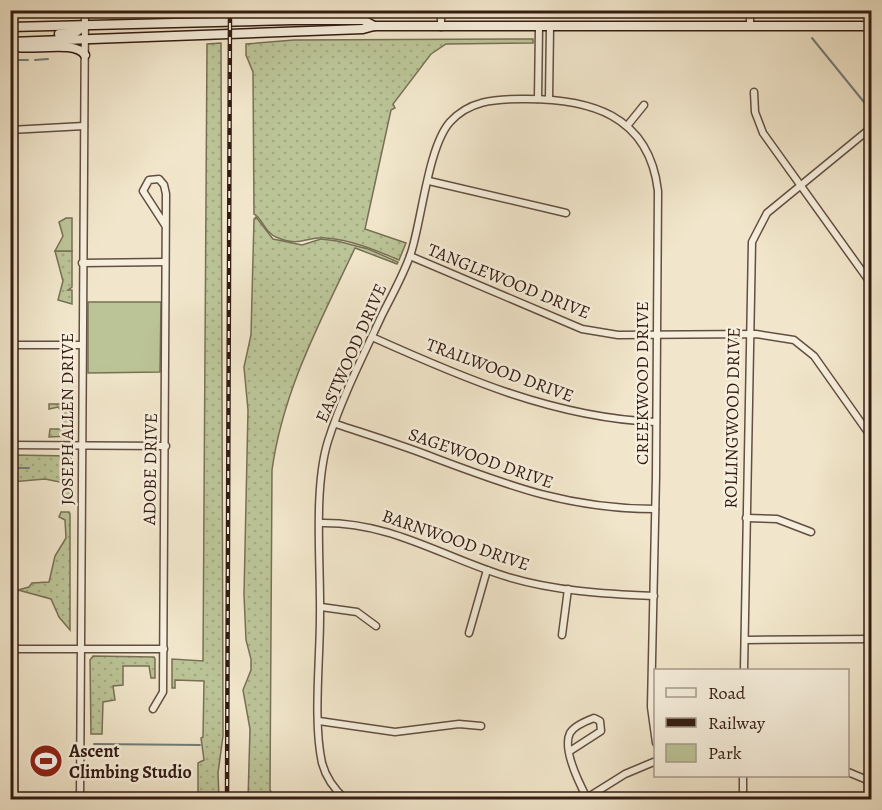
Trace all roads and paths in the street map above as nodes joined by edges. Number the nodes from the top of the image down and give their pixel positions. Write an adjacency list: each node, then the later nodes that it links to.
1 (85, 10): 7 (street, JOSEPH ALLEN DRIVE)
2 (334, 10): 5 (main road)
3 (441, 10): 12 (street)
4 (750, 10): 9 (street)
5 (333, 20): 6 (main road); 8 (main road); 15 (main road)
6 (186, 24): 7 (main road); 16 (main road)
7 (85, 25): 11 (main road); 16 (street, JOSEPH ALLEN DRIVE); 17 (main road)
8 (374, 26): 12 (main road); 15 (main road)
9 (750, 26): 10 (main road); 14 (main road)
10 (872, 26)
11 (10, 27)
12 (441, 27): 13 (main road)
13 (539, 27): 14 (main road); 20 (street)
14 (550, 27): 21 (street)
15 (289, 32): 16 (main road)
16 (85, 39): 17 (main road); 18 (street, JOSEPH ALLEN DRIVE)
17 (10, 43): 18 (main road)
18 (85, 55): 23 (street, JOSEPH ALLEN DRIVE)
19 (754, 92): 29 (street)
20 (538, 99): 21 (street, CREEKWOOD DRIVE); 28 (street, EASTWOOD DRIVE)
21 (549, 99): 24 (street, CREEKWOOD DRIVE)
22 (644, 105): 24 (street)
23 (84, 126): 26 (street); 34 (street, JOSEPH ALLEN DRIVE)
24 (627, 126): 37 (street, CREEKWOOD DRIVE)
25 (869, 129): 27 (street); 29 (street, ROLLINGWOOD DRIVE)
26 (10, 130)
27 (872, 137)
28 (429, 181): 30 (street); 32 (street, EASTWOOD DRIVE)
29 (800, 186): 35 (street); 36 (street, ROLLINGWOOD DRIVE)
30 (566, 213)
31 (165, 225): 31 (street, ADOBE DRIVE); 33 (street, ADOBE DRIVE)
32 (410, 256): 37 (street, TANGLEWOOD DRIVE); 38 (street, EASTWOOD DRIVE)
33 (165, 262): 34 (street); 46 (street, ADOBE DRIVE)
34 (82, 263): 40 (street, JOSEPH ALLEN DRIVE)
35 (872, 285)
36 (749, 334): 37 (street, TANGLEWOOD DRIVE); 43 (street, TANGLEWOOD DRIVE); 48 (street, ROLLINGWOOD DRIVE)
37 (657, 335): 41 (street, CREEKWOOD DRIVE)
38 (372, 337): 41 (street, TRAILWOOD DRIVE); 42 (street, EASTWOOD DRIVE)
39 (10, 345): 40 (street)
40 (82, 345): 45 (street, JOSEPH ALLEN DRIVE)
41 (656, 422): 47 (street, CREEKWOOD DRIVE)
42 (336, 424): 47 (street, SAGEWOOD DRIVE); 49 (street, EASTWOOD DRIVE)
43 (872, 438)
44 (10, 445): 45 (street)
45 (81, 446): 46 (street); 61 (street, JOSEPH ALLEN DRIVE)
46 (166, 446): 62 (street, ADOBE DRIVE)
47 (655, 509): 53 (street, CREEKWOOD DRIVE)
48 (746, 518): 50 (street); 59 (street, ROLLINGWOOD DRIVE)
49 (321, 523): 51 (street, BARNWOOD DRIVE); 54 (street, EASTWOOD DRIVE)
50 (811, 532)
51 (487, 570): 52 (street, BARNWOOD DRIVE); 56 (street)
52 (568, 589): 53 (street, BARNWOOD DRIVE); 57 (street)
53 (654, 596): 67 (street, CREEKWOOD DRIVE)
54 (321, 607): 55 (street); 65 (street, EASTWOOD DRIVE)
55 (375, 626)
56 (469, 633)
57 (562, 635)
58 (872, 639): 59 (street)
59 (745, 640): 63 (street, ROLLINGWOOD DRIVE)
60 (10, 649): 61 (street)
61 (81, 649): 62 (street); 74 (street, JOSEPH ALLEN DRIVE)
62 (164, 649): 64 (street, ADOBE DRIVE)
63 (744, 669)
64 (153, 710)
65 (319, 721): 66 (street); 75 (street, EASTWOOD DRIVE)
66 (482, 726)
67 (654, 729)
68 (570, 751): 68 (street); 73 (street)
69 (654, 761): 73 (street)
70 (849, 772): 72 (street)
71 (743, 777): 76 (street)
72 (872, 782)
73 (586, 799)
74 (80, 800)
75 (346, 800)
76 (743, 800)

